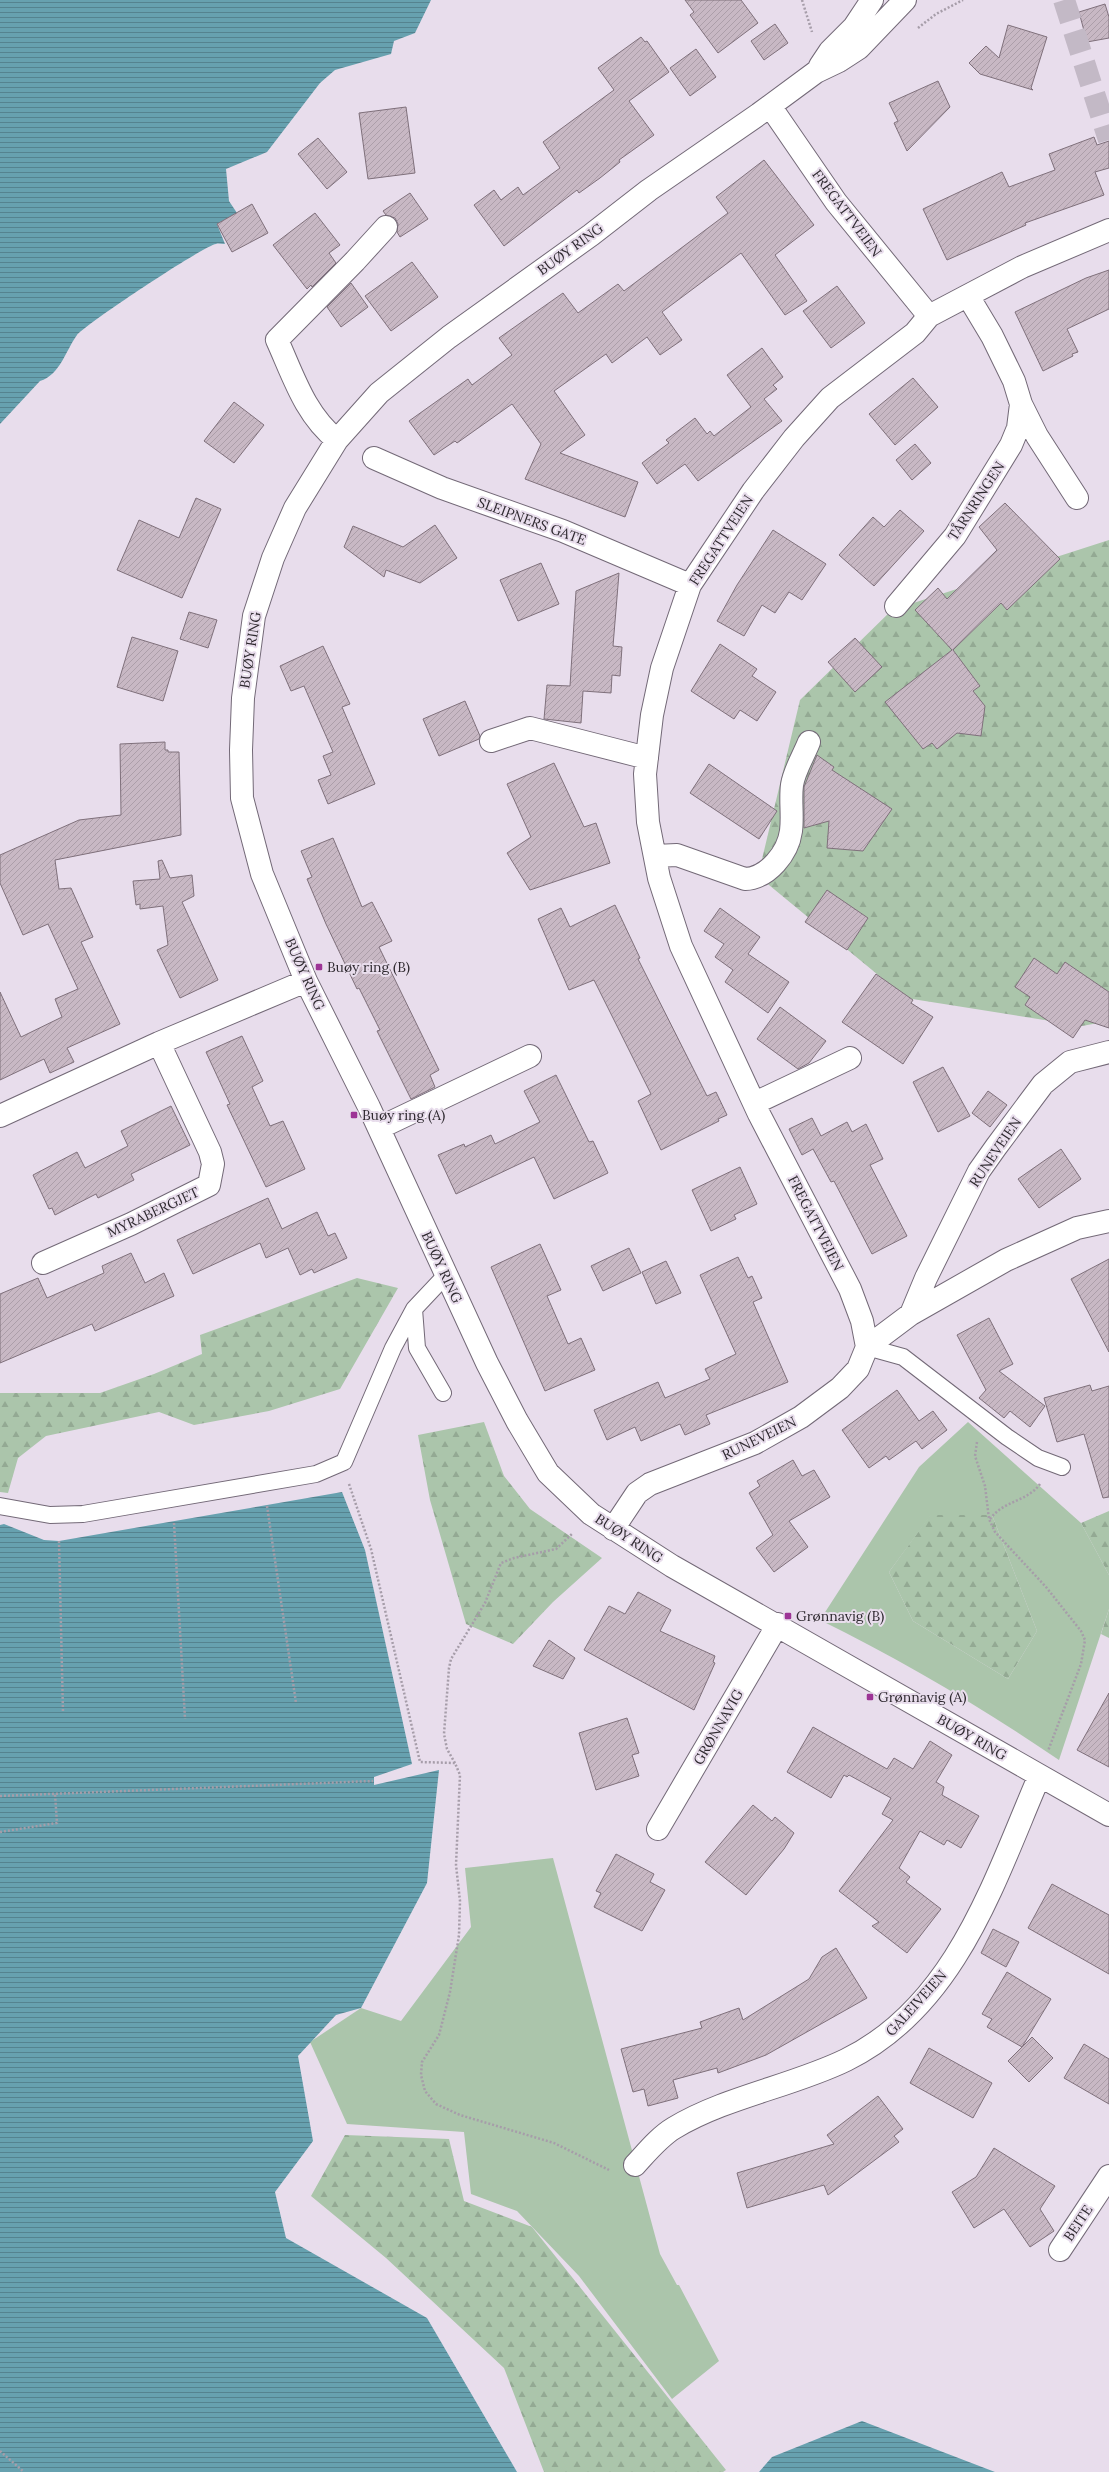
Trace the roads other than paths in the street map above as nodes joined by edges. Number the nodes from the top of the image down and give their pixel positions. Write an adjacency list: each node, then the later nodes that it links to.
1 (872, 0): 3 (street, BUØY RING)
2 (905, 0): 3 (street, BUØY RING)
3 (816, 72): 4 (street, BUØY RING)
4 (770, 106): 8 (street, FREGATTVEIEN); 10 (street, BUØY RING)
5 (386, 226): 10 (street)
6 (1109, 230): 7 (street, FREGATTVEIEN)
7 (968, 296): 8 (street, FREGATTVEIEN); 9 (street, TÅRNRINGEN)
8 (929, 316): 13 (street, FREGATTVEIEN)
9 (1021, 404): 12 (street, TÅRNRINGEN); 14 (street, TÅRNRINGEN)
10 (337, 440): 19 (street, BUØY RING)
11 (374, 458): 13 (street, SLEIPNERS GATE)
12 (1077, 498)
13 (690, 585): 17 (street, FREGATTVEIEN)
14 (896, 606)
15 (491, 741): 17 (street)
16 (810, 742): 18 (street)
17 (647, 758): 18 (street, FREGATTVEIEN)
18 (656, 856): 24 (street, FREGATTVEIEN)
19 (306, 981): 20 (street); 26 (street, BUØY RING)
20 (159, 1043): 25 (street); 28 (street, MYRABERGJET)
21 (1109, 1052): 31 (street, RUNEVEIEN)
22 (530, 1056): 26 (street)
23 (850, 1058): 24 (street)
24 (755, 1103): 32 (street, FREGATTVEIEN)
25 (0, 1116)
26 (379, 1128): 29 (street, BUØY RING)
27 (1109, 1221): 31 (street)
28 (43, 1263)
29 (446, 1275): 30 (lane); 36 (street, BUØY RING)
30 (414, 1309): 33 (lane); 35 (lane)
31 (911, 1314): 32 (street)
32 (867, 1347): 34 (lane); 36 (street, RUNEVEIEN)
33 (442, 1393)
34 (1062, 1467)
35 (0, 1506)
36 (613, 1529): 37 (street, BUØY RING)
37 (778, 1624): 38 (street, BUØY RING); 40 (street, GRØNNAVIG)
38 (1039, 1777): 39 (street, BUØY RING); 41 (street, GALEIVEIEN)
39 (1109, 1815)
40 (658, 1829)
41 (635, 2165)
42 (1109, 2176): 43 (street, BEITE)
43 (1060, 2250)

